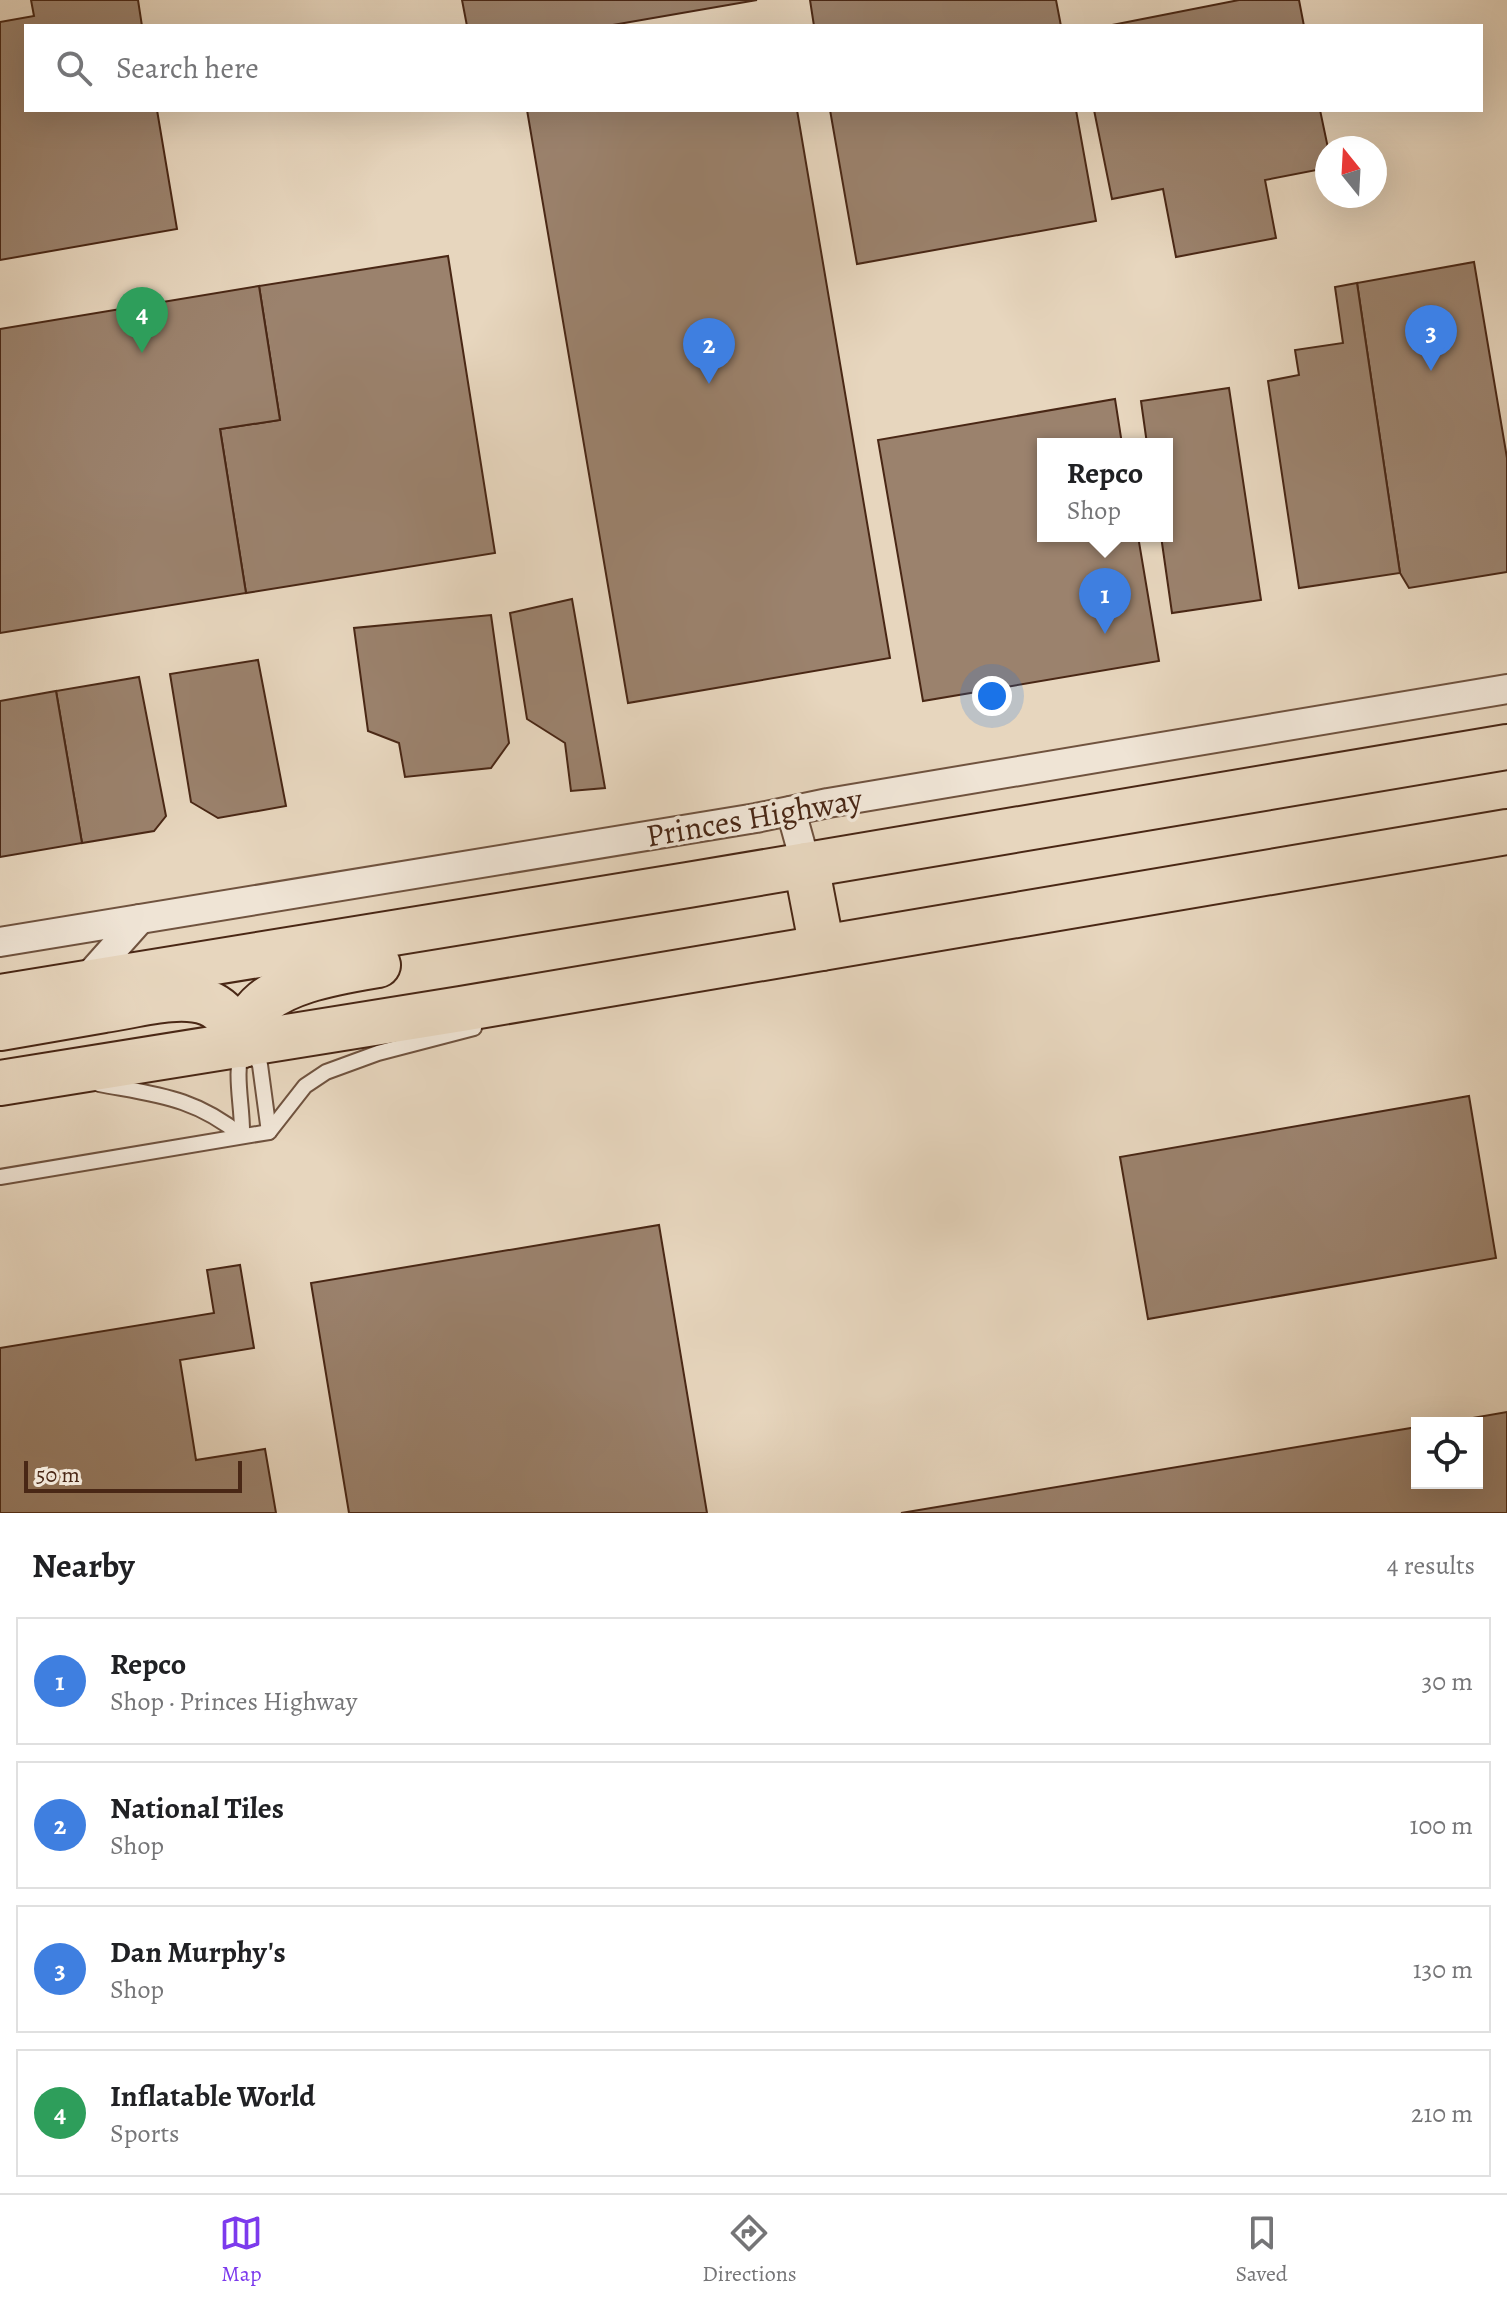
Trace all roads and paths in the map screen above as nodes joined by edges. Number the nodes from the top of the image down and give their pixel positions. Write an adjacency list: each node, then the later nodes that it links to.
1 (1507, 689): 3 (street, Princes Highway)
2 (1507, 747): 5 (highway, Princes Highway)
3 (791, 811): 5 (street); 7 (street, Princes Highway)
4 (1507, 832): 9 (highway)
5 (806, 865): 6 (highway, Princes Highway); 9 (highway)
6 (688, 885): 11 (highway, Princes Highway); 16 (highway)
7 (140, 919): 8 (street, Princes Highway); 11 (street)
8 (0, 942)
9 (822, 948): 10 (highway)
10 (711, 966): 13 (lane); 16 (highway)
11 (83, 983): 12 (highway, Princes Highway)
12 (0, 997)
13 (532, 1013)
14 (487, 1024): 19 (lane)
15 (0, 1028): 16 (highway)
16 (243, 1045): 17 (highway); 19 (lane); 20 (lane)
17 (52, 1075): 18 (highway); 20 (lane)
18 (0, 1083)
19 (269, 1132): 20 (lane)
20 (242, 1136): 21 (lane)
21 (0, 1177)

